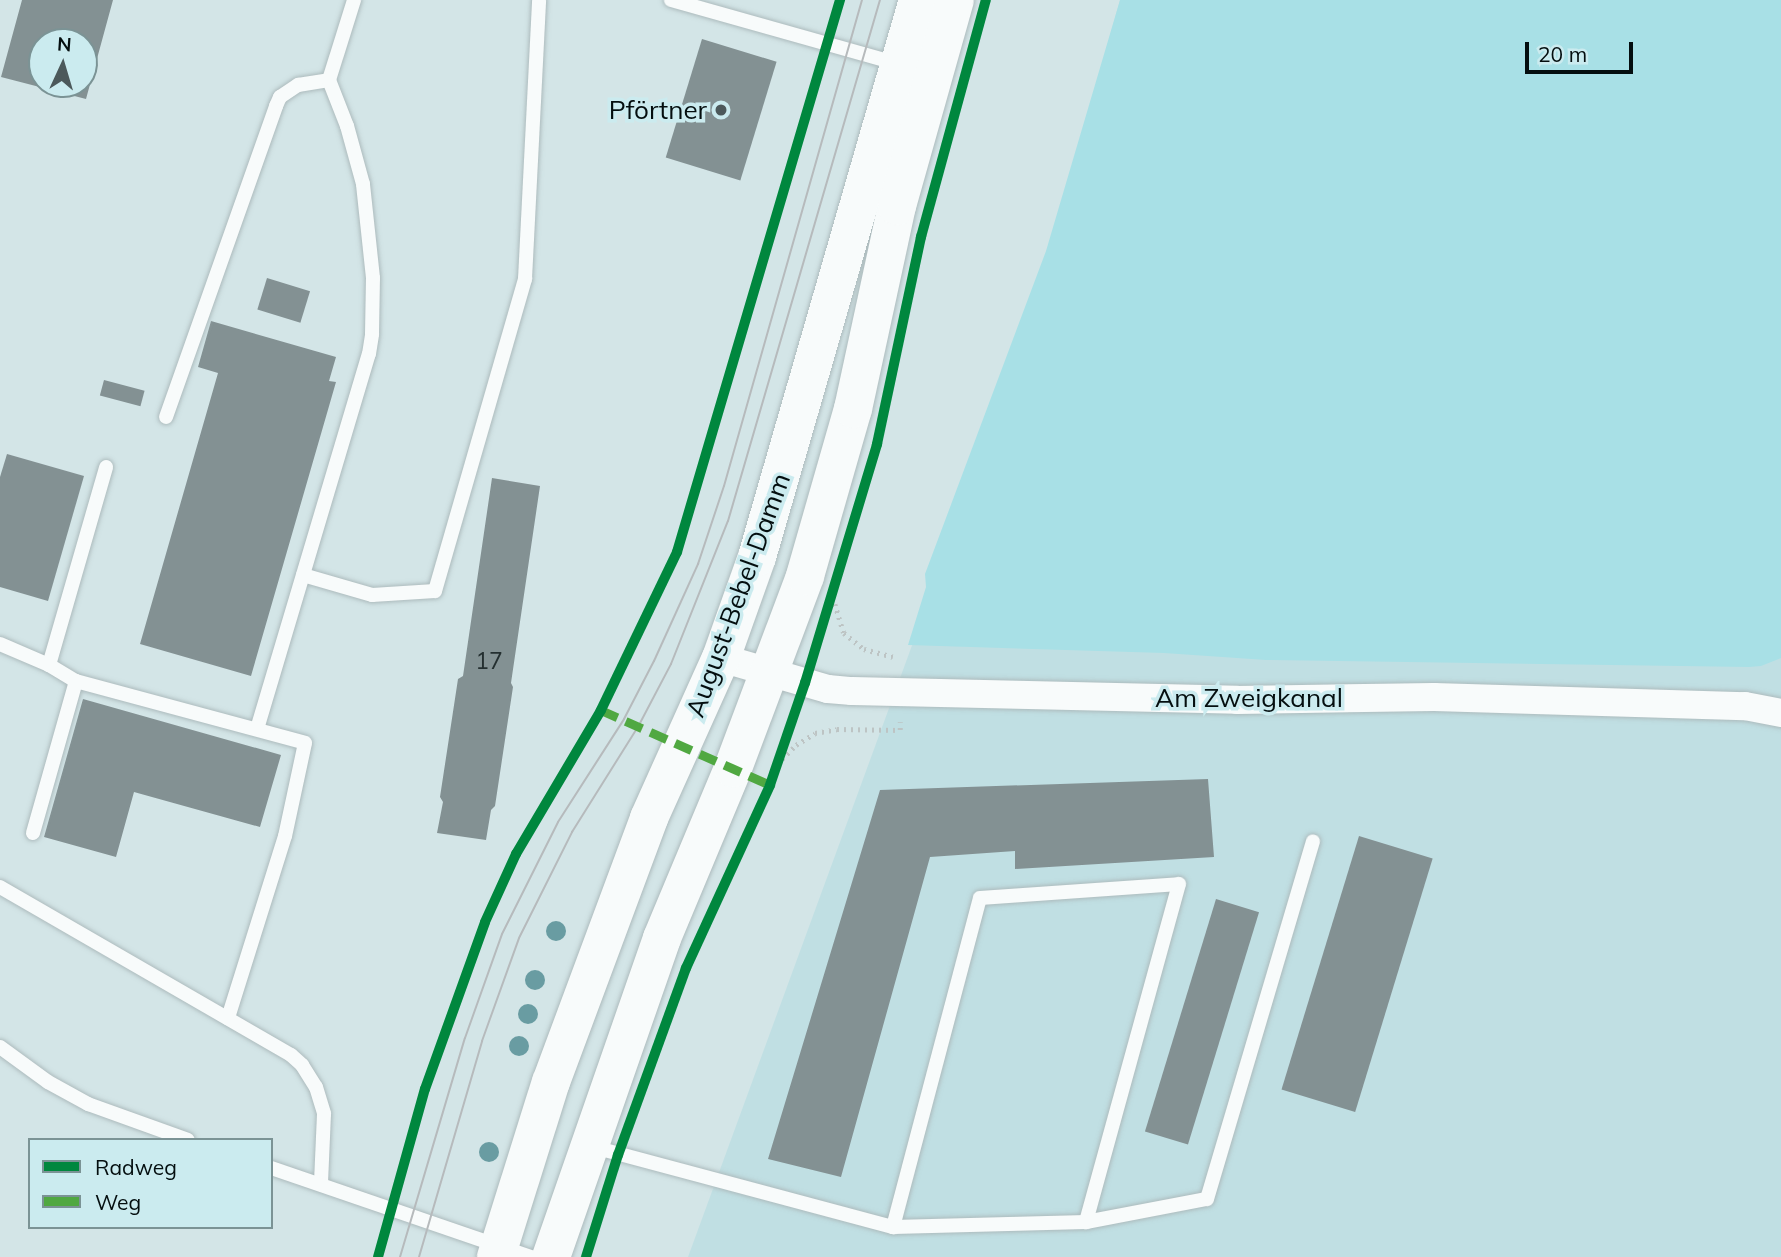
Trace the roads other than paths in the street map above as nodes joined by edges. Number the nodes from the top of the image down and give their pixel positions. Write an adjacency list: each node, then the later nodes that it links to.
1 (354, 0): 7 (lane)
2 (539, 0): 10 (lane)
3 (671, 0): 6 (lane)
4 (918, 0): 6 (main road, August-Bebel-Damm)
5 (955, 0): 14 (main road, August-Bebel-Damm)
6 (900, 64): 12 (main road, August-Bebel-Damm)
7 (328, 80): 8 (lane); 10 (lane)
8 (166, 417)
9 (106, 467): 13 (lane)
10 (303, 575): 17 (lane)
11 (0, 645): 13 (lane)
12 (721, 658): 14 (street, Am Zweigkanal); 29 (main road, August-Bebel-Damm)
13 (49, 664): 15 (lane)
14 (770, 673): 16 (street, Am Zweigkanal); 24 (main road, August-Bebel-Damm)
15 (76, 681): 17 (lane); 18 (lane)
16 (1781, 713)
17 (257, 729): 21 (lane)
18 (33, 833)
19 (1313, 841): 27 (lane)
20 (0, 887): 21 (lane)
21 (228, 1018): 26 (lane)
22 (0, 1047): 23 (lane)
23 (182, 1138)
24 (589, 1146): 28 (lane); 30 (main road, August-Bebel-Damm)
25 (273, 1169): 26 (lane)
26 (321, 1184): 29 (lane)
27 (1086, 1222): 28 (lane); 28 (lane)
28 (893, 1227)
29 (509, 1254)
30 (551, 1257)

